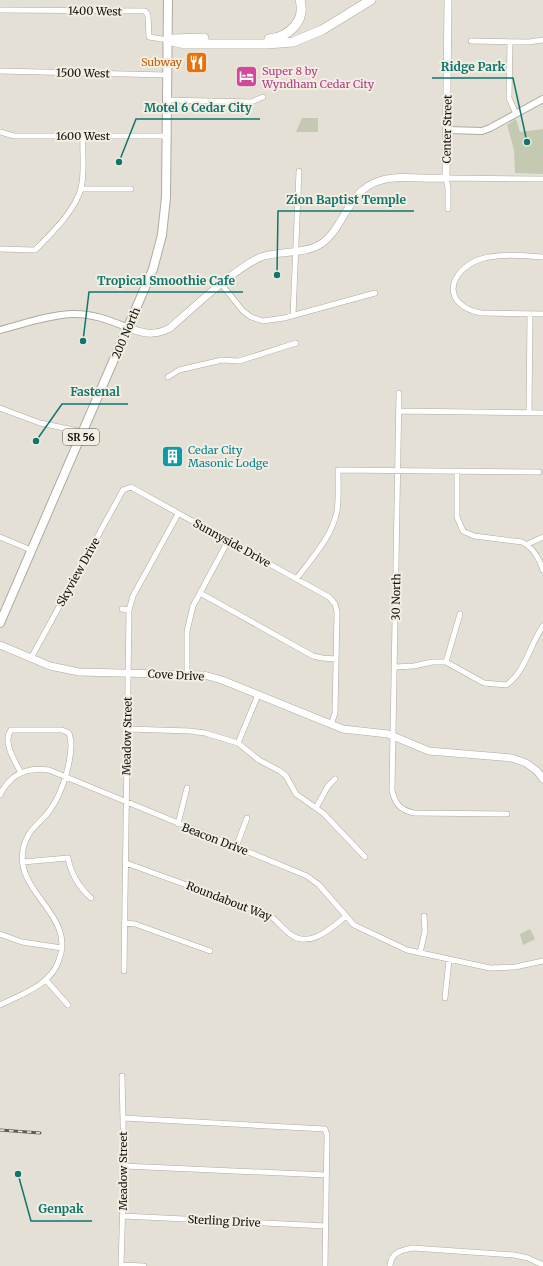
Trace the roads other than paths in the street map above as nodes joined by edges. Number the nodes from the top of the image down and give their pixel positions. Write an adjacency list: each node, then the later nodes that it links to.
1 (168, 0): 6 (main road, 200 North / SR 56)
2 (300, 0): 6 (highway)
3 (371, 0): 6 (highway)
4 (448, 0): 16 (main road, Center Street)
5 (0, 10): 6 (street, 1400 West)
6 (168, 40): 11 (main road, 200 North / SR 56)
7 (543, 40): 9 (street)
8 (471, 41): 9 (street)
9 (510, 42): 15 (street)
10 (0, 71): 11 (street, 1500 West)
11 (167, 75): 14 (main road, 200 North / SR 56)
12 (263, 97): 14 (street)
13 (543, 99): 15 (street)
14 (167, 100): 19 (main road, 200 North / SR 56)
15 (516, 114): 16 (street)
16 (447, 130): 21 (main road, Center Street)
17 (0, 132): 18 (street, 1600 West)
18 (83, 136): 19 (street, 1600 West); 23 (street)
19 (166, 136): 34 (main road, 200 North / SR 56)
20 (299, 171): 27 (street)
21 (446, 178): 22 (street); 25 (street, Center Street); 27 (main road)
22 (543, 179)
23 (81, 189): 24 (street); 26 (street)
24 (131, 189)
25 (448, 209)
26 (0, 249)
27 (296, 251): 29 (main road); 33 (street)
28 (543, 256): 31 (street)
29 (222, 285): 33 (street); 34 (main road)
30 (375, 293): 33 (street)
31 (530, 314): 32 (street); 41 (street)
32 (543, 314)
33 (293, 316)
34 (129, 328): 35 (street); 43 (main road, 200 North / SR 56)
35 (0, 330)
36 (296, 343): 37 (street)
37 (168, 377)
38 (398, 393): 40 (street, 30 North)
39 (0, 408): 43 (street)
40 (398, 411): 41 (street); 44 (street, 30 North)
41 (529, 413): 42 (street)
42 (543, 413)
43 (83, 432): 53 (main road, 200 North / SR 56)
44 (397, 470): 45 (street); 55 (street); 66 (street, 30 North)
45 (458, 472): 46 (street); 52 (street)
46 (539, 472)
47 (126, 488): 48 (street, Sunnyside Drive); 63 (street, Skyview Drive)
48 (178, 514): 51 (street, Sunnyside Drive); 58 (street, Meadow Street)
49 (0, 537): 53 (street)
50 (543, 537): 52 (street)
51 (228, 541): 55 (street, Sunnyside Drive); 56 (street)
52 (528, 544): 54 (street)
53 (31, 550): 60 (main road, 200 North / SR 56)
54 (543, 570)
55 (296, 578): 64 (street, Sunnyside Drive)
56 (200, 594): 64 (street); 68 (street)
57 (122, 609): 58 (street)
58 (129, 610): 67 (street, Meadow Street)
59 (460, 614): 65 (street)
60 (0, 623)
61 (543, 626): 65 (street)
62 (0, 645): 63 (main road, Cove Drive)
63 (31, 658): 67 (main road, Cove Drive)
64 (336, 659): 70 (street)
65 (446, 662): 66 (street)
66 (395, 667): 72 (street, 30 North)
67 (128, 673): 68 (main road, Cove Drive); 71 (street, Meadow Street)
68 (187, 674): 69 (main road, Cove Drive)
69 (258, 695): 70 (main road, Cove Drive); 73 (street)
70 (331, 725): 72 (main road, Cove Drive)
71 (128, 729): 73 (street); 80 (street, Meadow Street)
72 (393, 736): 77 (main road, Cove Drive); 82 (street, 30 North)
73 (238, 743): 81 (street)
74 (20, 773): 75 (street, Beacon Drive); 75 (street); 79 (street, Beacon Drive)
75 (65, 776): 80 (street, Beacon Drive); 87 (street)
76 (335, 779): 81 (street)
77 (543, 779)
78 (187, 788): 84 (street)
79 (0, 795)
80 (126, 802): 84 (street, Beacon Drive); 88 (street, Meadow Street)
81 (316, 808): 86 (street)
82 (507, 814)
83 (247, 818): 85 (street)
84 (178, 824): 85 (street, Beacon Drive)
85 (236, 847): 91 (street, Beacon Drive)
86 (365, 857)
87 (23, 862): 89 (street); 94 (street)
88 (126, 863): 91 (street, Roundabout Way); 92 (street, Meadow Street)
89 (91, 898)
90 (424, 916): 96 (street)
91 (345, 917): 96 (street, Beacon Drive)
92 (125, 923): 95 (street); 99 (street, Meadow Street)
93 (0, 934): 94 (street)
94 (62, 948): 100 (street)
95 (210, 951)
96 (420, 953): 97 (street, Beacon Drive)
97 (449, 960): 98 (street, Beacon Drive); 101 (street)
98 (543, 961)
99 (124, 971)
100 (46, 980): 102 (street); 103 (street)
101 (445, 998)
102 (0, 1004)
103 (68, 1005)
104 (122, 1076): 105 (street, Meadow Street)
105 (123, 1118): 106 (street, Meadow Street); 107 (street)
106 (124, 1166): 107 (street); 108 (street, Meadow Street)
107 (326, 1175): 109 (street)
108 (123, 1216): 109 (street, Sterling Drive); 110 (street, Meadow Street)
109 (326, 1226): 113 (street)
110 (121, 1265): 112 (street)
111 (543, 1265): 114 (street)
112 (144, 1266)
113 (325, 1266)
114 (390, 1266)

